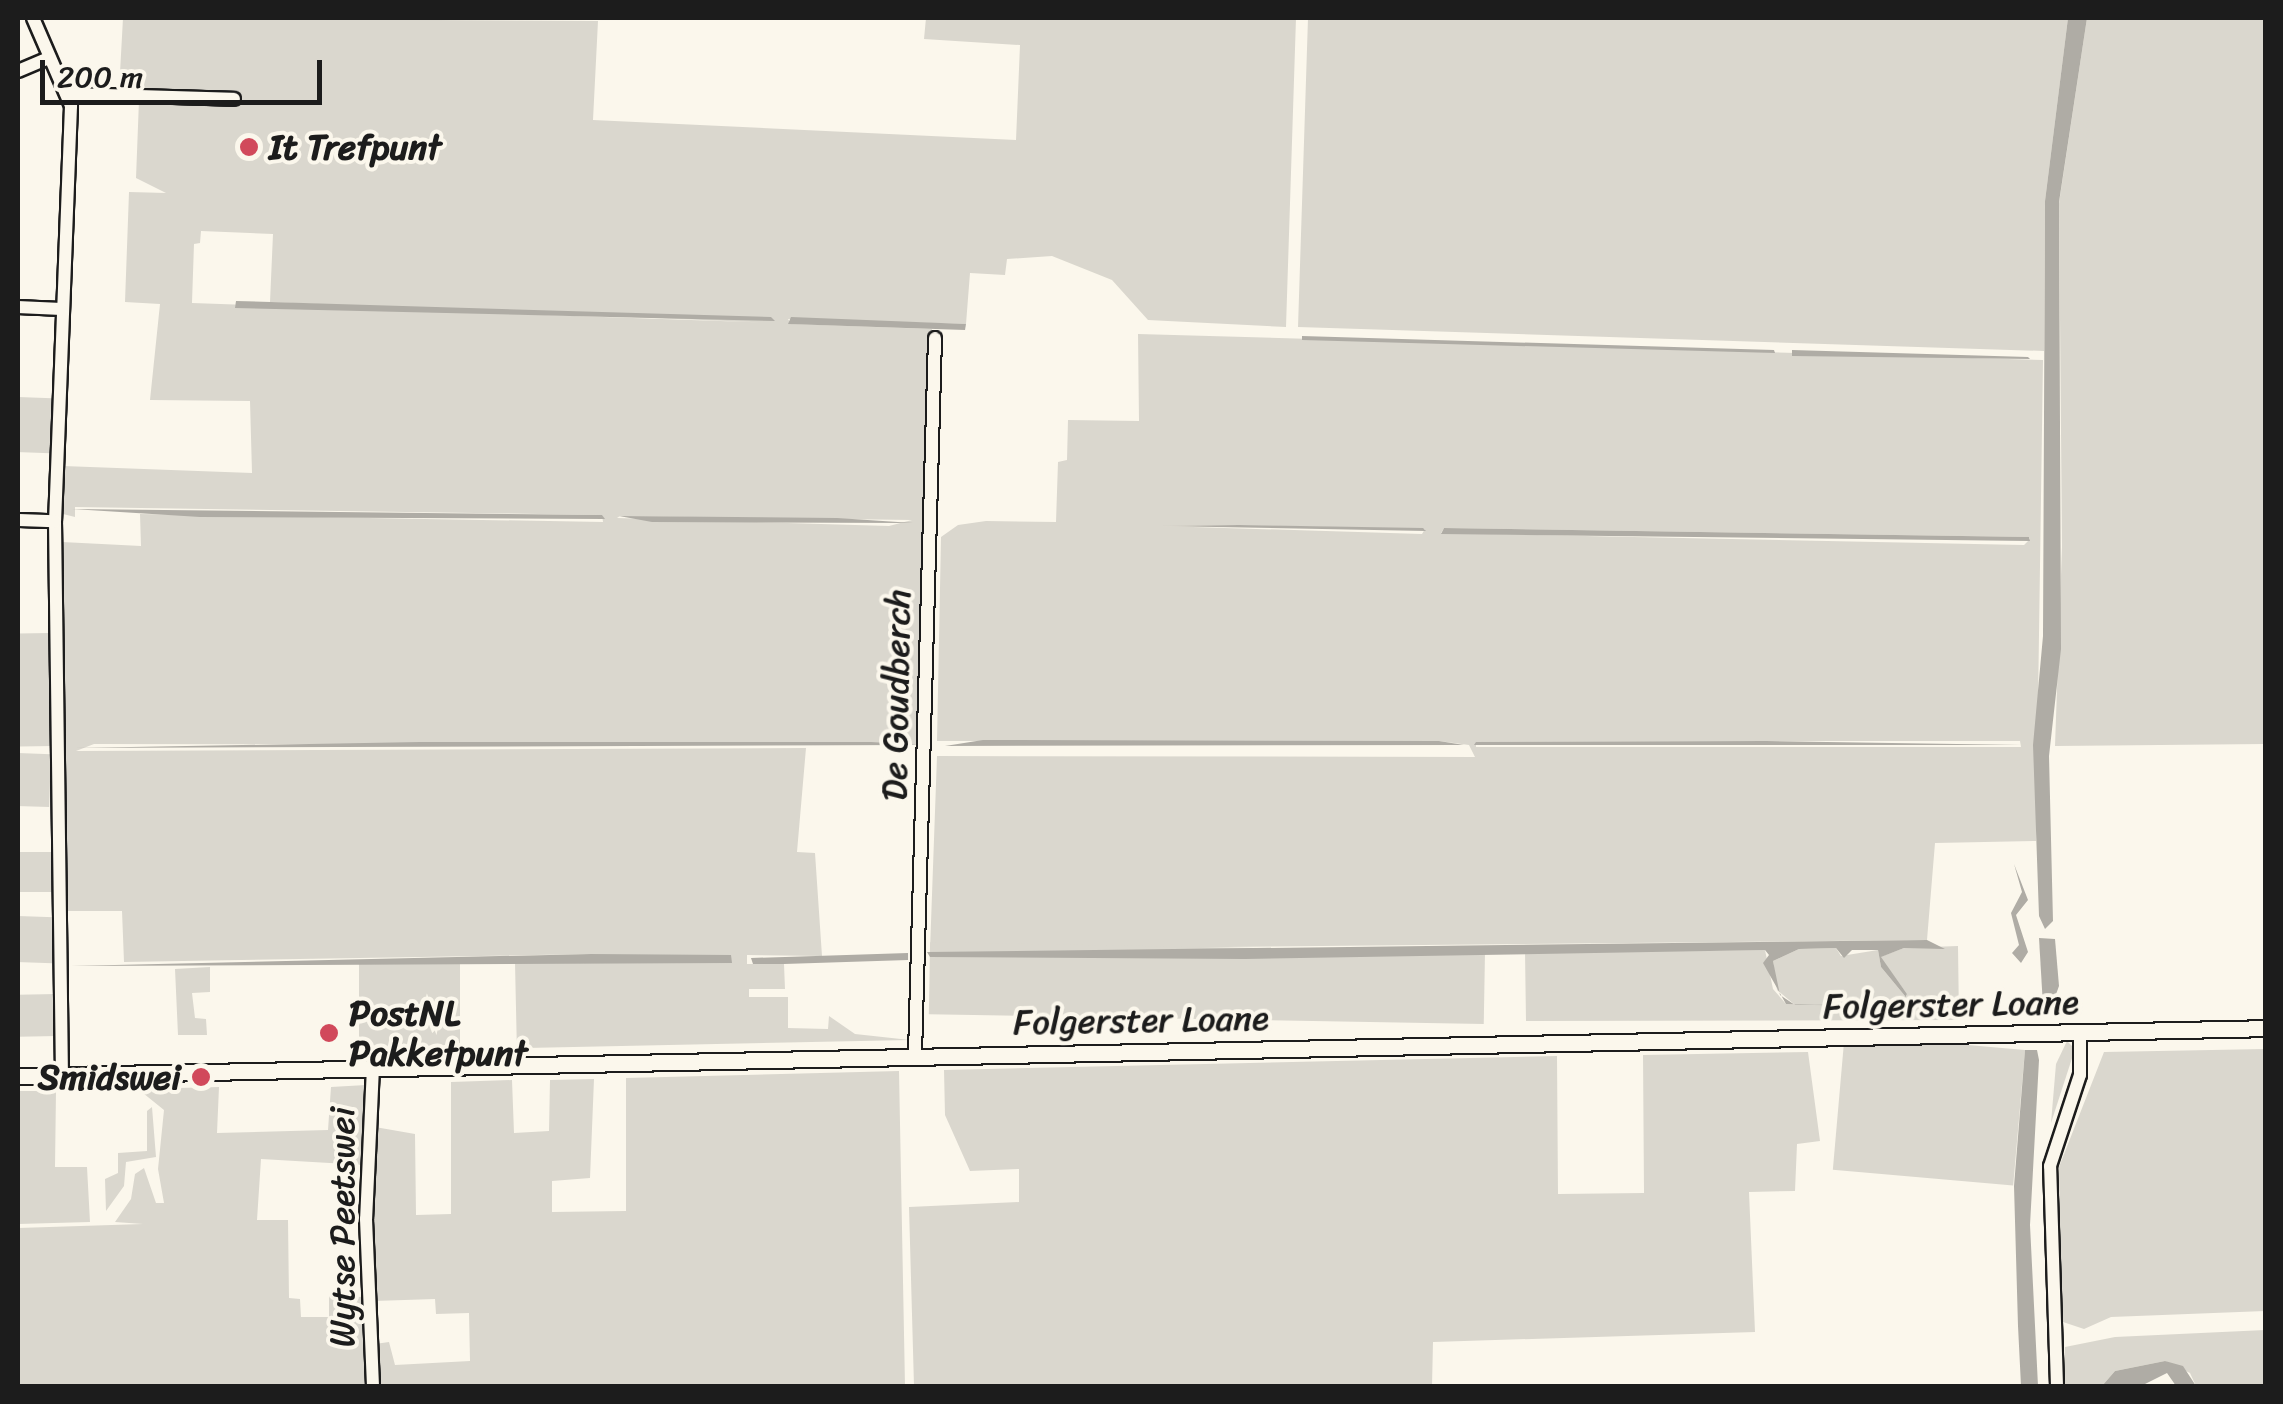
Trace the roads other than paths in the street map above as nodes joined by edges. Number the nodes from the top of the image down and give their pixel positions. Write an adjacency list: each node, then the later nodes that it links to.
1 (33, 18): 2 (street)
2 (49, 58): 3 (street); 4 (street)
3 (18, 71)
4 (69, 94): 5 (street); 7 (street)
5 (234, 99)
6 (18, 307): 7 (street)
7 (61, 309): 10 (street)
8 (935, 338): 13 (street, De Goudberch)
9 (18, 520): 10 (street)
10 (55, 521): 15 (street)
11 (2266, 1028): 12 (main road, Folgerster Loane)
12 (2080, 1031): 13 (main road, Folgerster Loane); 18 (street)
13 (916, 1054): 14 (main road, Folgerster Loane)
14 (373, 1068): 15 (main road, Folgerster Loane); 17 (street, Wytse Peetswei)
15 (62, 1075): 16 (main road, Folgerster Loane)
16 (18, 1076)
17 (373, 1386)
18 (2057, 1386)

